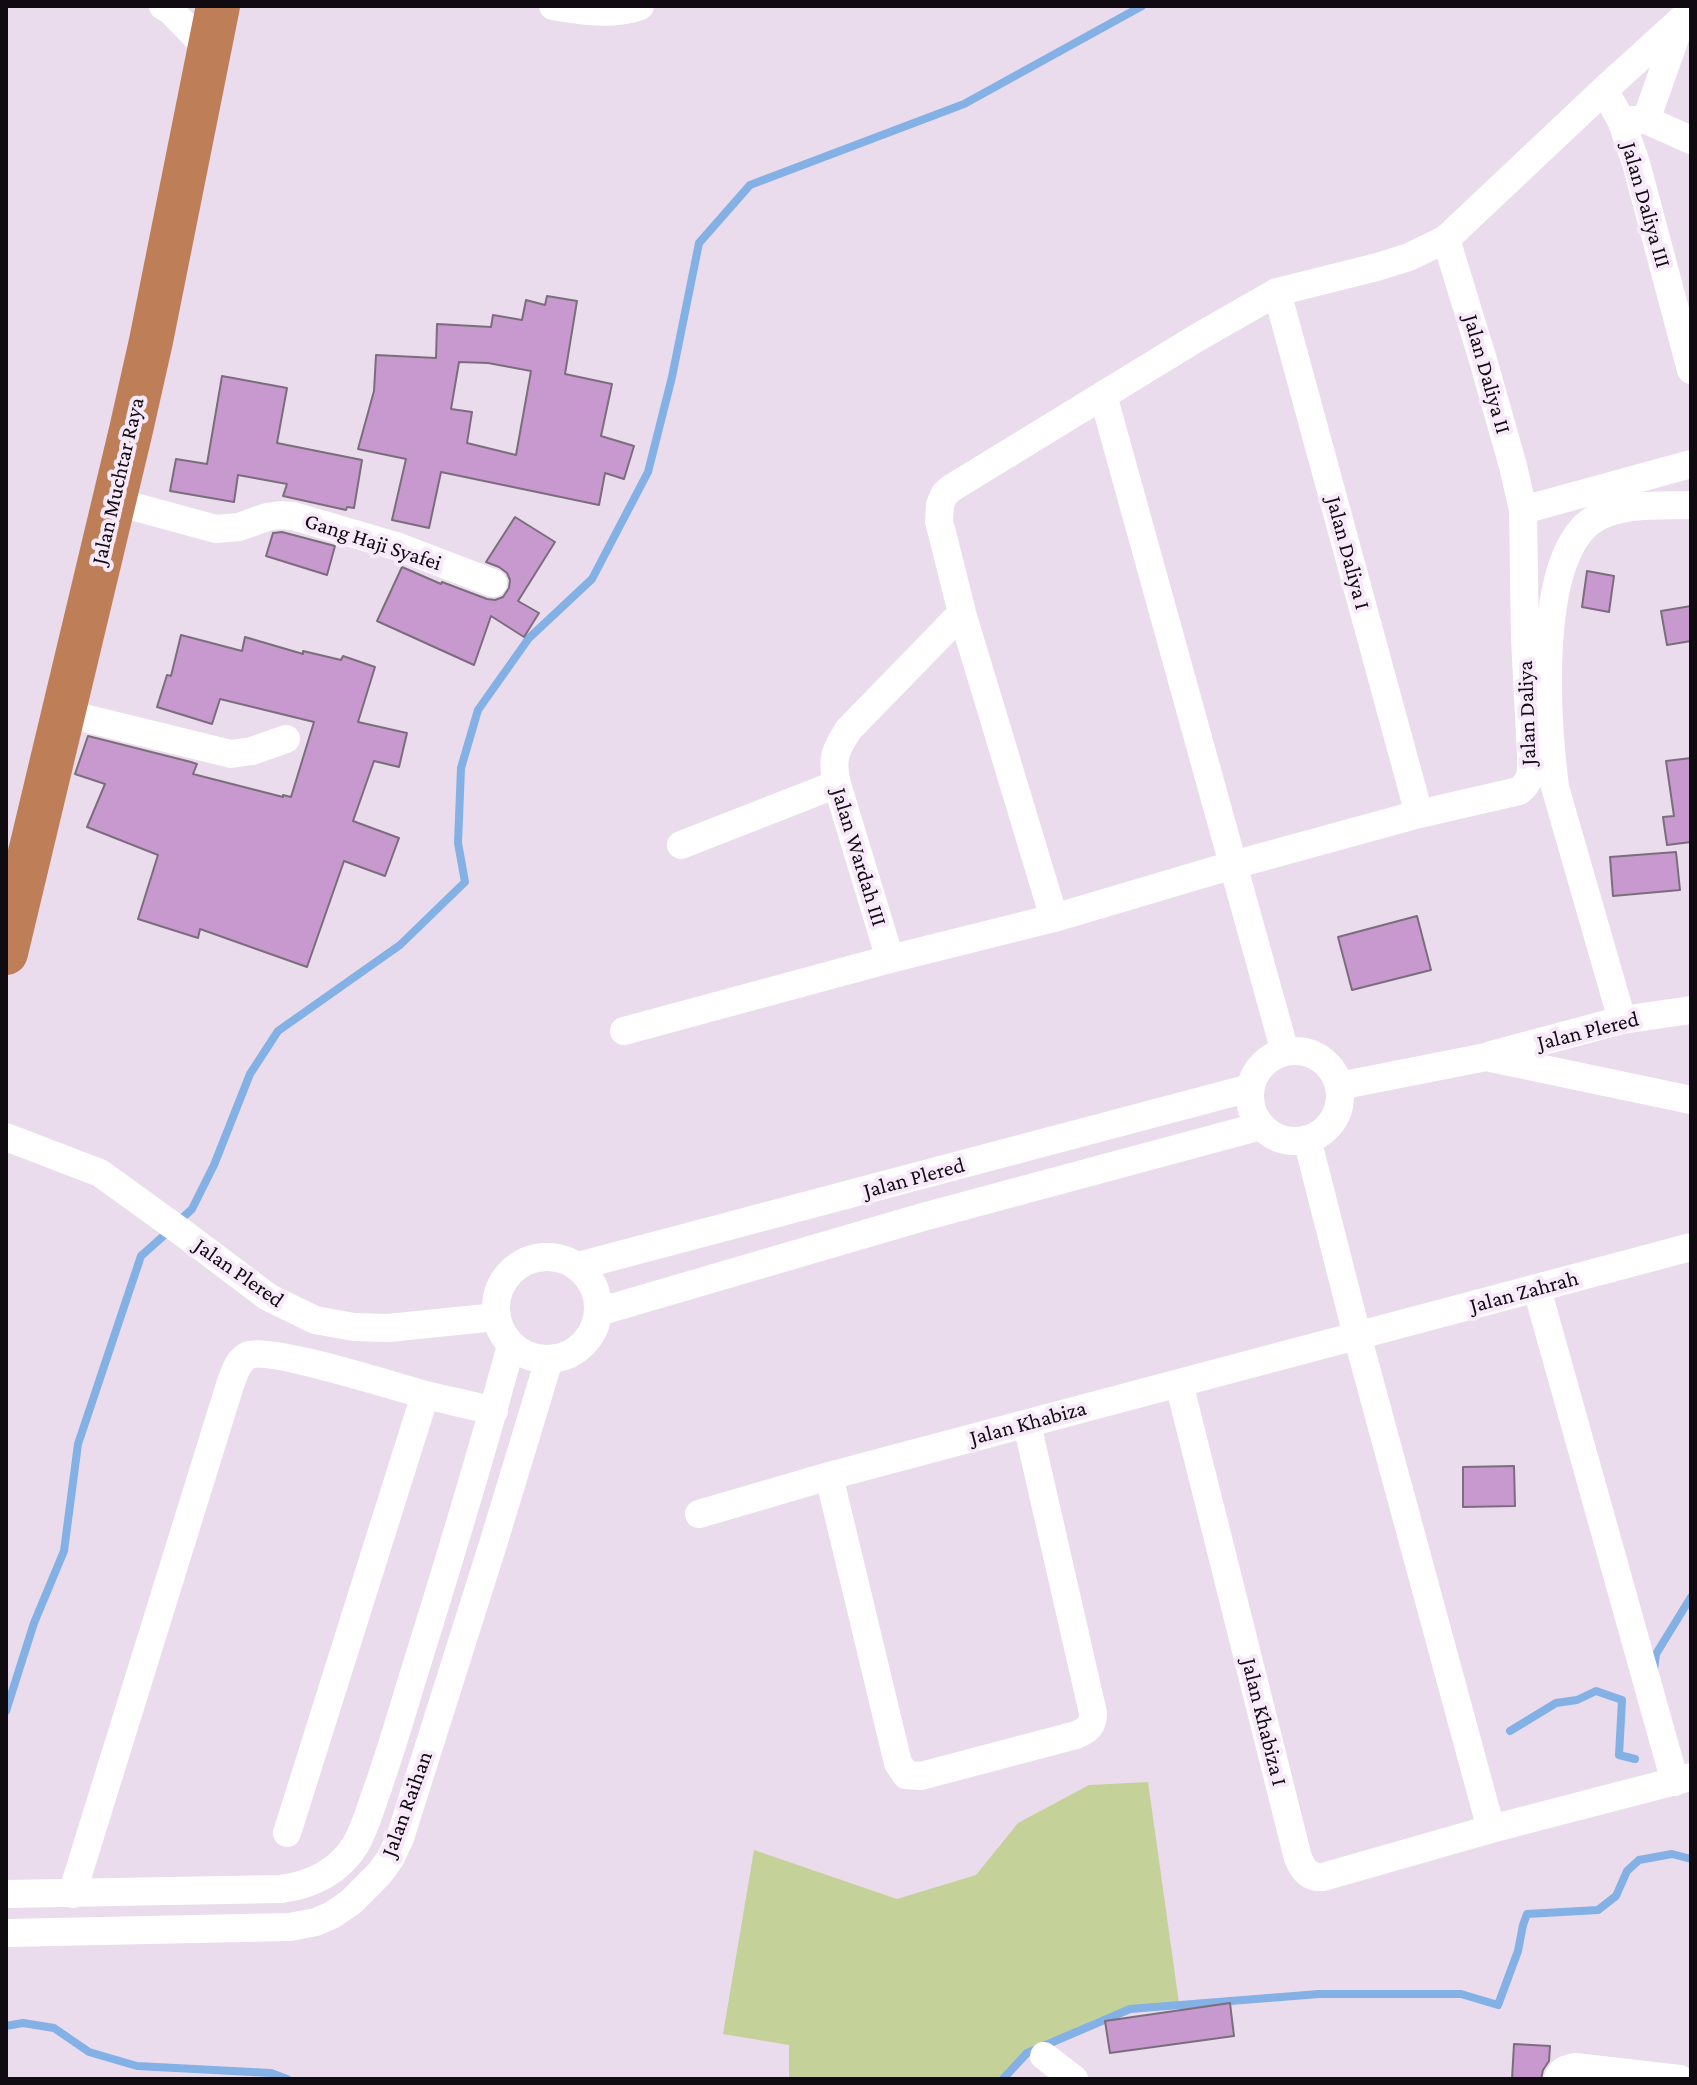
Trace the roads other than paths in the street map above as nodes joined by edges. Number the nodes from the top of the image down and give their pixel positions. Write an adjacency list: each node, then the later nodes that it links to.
1 (218, 6): 5 (highway, Jalan Muchtar Raya)
2 (553, 6): 3 (street)
3 (640, 6)
4 (169, 8): 5 (street)
5 (209, 50): 14 (highway, Jalan Muchtar Raya)
6 (1604, 90): 7 (street, Jalan Daliya III); 7 (street); 9 (street)
7 (1634, 120): 8 (street); 11 (street, Jalan Daliya III)
8 (1691, 140)
9 (1446, 239): 10 (street); 16 (street, Jalan Daliya II)
10 (1277, 292): 12 (street); 22 (street, Jalan Daliya I)
11 (1691, 370)
12 (1103, 395): 18 (street); 24 (street)
13 (1691, 464): 16 (street)
14 (113, 501): 17 (street, Gang Haji Syafei); 19 (highway, Jalan Muchtar Raya)
15 (1691, 505): 29 (street)
16 (1523, 510): 22 (street, Jalan Daliya)
17 (493, 583)
18 (962, 613): 21 (street, Jalan Wardah III); 25 (street)
19 (64, 713): 20 (street); 26 (highway, Jalan Muchtar Raya)
20 (286, 739)
21 (837, 784): 23 (street); 27 (street, Jalan Wardah III)
22 (1419, 814): 24 (street, Jalan Daliya)
23 (681, 845)
24 (1233, 865): 25 (street, Jalan Daliya); 31 (street)
25 (1054, 918): 27 (street, Jalan Daliya)
26 (6, 953)
27 (890, 959): 30 (street, Jalan Daliya)
28 (1691, 1010): 29 (street, Jalan Plered)
29 (1622, 1020): 32 (street, Jalan Plered)
30 (624, 1031)
31 (1285, 1052): 33 (street); 34 (street)
32 (1486, 1057): 33 (street, Jalan Plered); 35 (street)
33 (1339, 1086): 38 (street)
34 (1250, 1088): 36 (street); 39 (street, Jalan Plered)
35 (1691, 1100)
36 (1261, 1126): 38 (street); 40 (street)
37 (6, 1137): 45 (street, Jalan Plered)
38 (1307, 1139): 46 (street)
39 (912, 1178): 40 (street); 42 (street, Jalan Plered)
40 (923, 1217): 44 (street)
41 (1691, 1247): 43 (street, Jalan Zahrah)
42 (578, 1266): 44 (street); 45 (street)
43 (1537, 1289): 46 (street, Jalan Zahrah); 57 (street)
44 (598, 1312): 48 (street)
45 (496, 1317): 47 (street)
46 (1357, 1335): 49 (street, Jalan Khabiza); 58 (street)
47 (511, 1345): 48 (street); 51 (street, Jalan Raihan)
48 (549, 1360): 56 (street, Jalan Raihan)
49 (1179, 1383): 52 (street, Jalan Khabiza); 58 (street, Jalan Khabiza I)
50 (425, 1395): 51 (street); 59 (street); 62 (street)
51 (494, 1411): 55 (street, Jalan Raihan)
52 (1027, 1424): 53 (street, Jalan Khabiza); 53 (street)
53 (829, 1476): 54 (street, Jalan Khabiza)
54 (699, 1514)
55 (398, 1725): 56 (street); 60 (street, Jalan Raihan)
56 (432, 1735): 63 (street, Jalan Raihan)
57 (1683, 1779): 58 (street)
58 (1491, 1829)
59 (287, 1833)
60 (161, 1892): 62 (street, Jalan Raihan); 63 (street)
61 (6, 1894): 62 (street, Jalan Raihan)
62 (72, 1894)
63 (160, 1930): 64 (street, Jalan Raihan)
64 (6, 1933)
65 (1044, 2056): 66 (street)
66 (1074, 2079)
67 (1558, 2079): 68 (street)
68 (1680, 2079)

